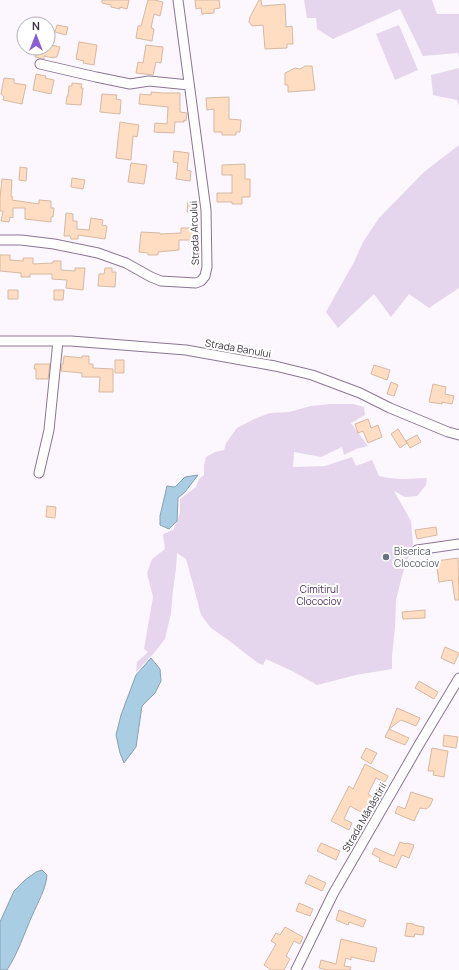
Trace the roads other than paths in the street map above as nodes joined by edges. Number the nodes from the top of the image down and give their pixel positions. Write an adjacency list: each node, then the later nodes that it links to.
1 (178, 0): 3 (street, Strada Arcului)
2 (40, 64): 3 (street)
3 (189, 84): 4 (street, Strada Arcului)
4 (0, 240)
5 (0, 341): 6 (street, Strada Banului)
6 (58, 341): 7 (street, Strada Banului); 8 (street)
7 (459, 435)
8 (39, 473)
9 (459, 544): 10 (street)
10 (417, 550)
11 (459, 678): 12 (street, Strada Mănăstirii)
12 (296, 970)

